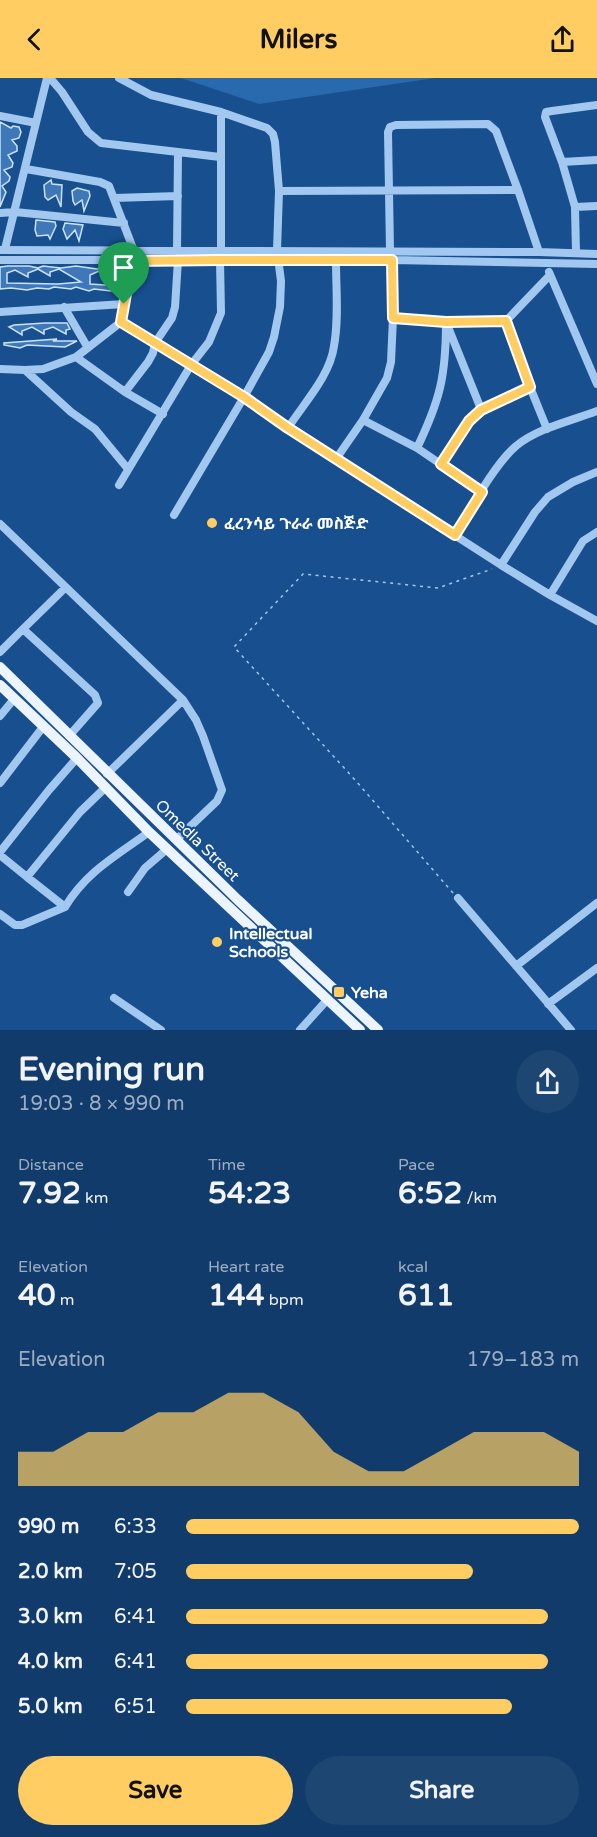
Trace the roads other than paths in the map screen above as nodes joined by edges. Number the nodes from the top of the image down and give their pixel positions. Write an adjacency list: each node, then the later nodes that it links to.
1 (48, 78): 6 (street); 7 (street)
2 (119, 78): 4 (street)
3 (597, 105): 10 (street)
4 (221, 112): 8 (street); 14 (street)
5 (0, 116): 6 (street)
6 (36, 123): 11 (street)
7 (178, 152): 8 (street); 15 (street)
8 (220, 157): 26 (street)
9 (597, 160): 10 (street)
10 (562, 162): 18 (street)
11 (26, 169): 16 (street); 19 (street)
12 (390, 190): 13 (street); 13 (street); 14 (street); 31 (street)
13 (518, 190): 27 (street)
14 (279, 191): 23 (street)
15 (178, 196): 16 (street); 25 (street)
16 (114, 198): 21 (street)
17 (597, 206): 18 (street)
18 (575, 207): 29 (street)
19 (15, 212): 20 (street); 21 (street); 22 (street)
20 (0, 213)
21 (124, 223): 24 (street)
22 (3, 250): 24 (street)
23 (277, 250): 26 (street); 31 (street); 36 (street)
24 (134, 251): 25 (street)
25 (177, 251): 26 (street)
26 (221, 251)
27 (539, 252): 28 (street); 31 (street)
28 (556, 252): 29 (street); 39 (street)
29 (576, 253): 30 (street)
30 (597, 254)
31 (391, 256): 37 (street); 38 (street); 45 (street)
32 (0, 260): 35 (street)
33 (178, 260): 34 (street); 35 (street); 49 (street)
34 (220, 260): 36 (street); 52 (street)
35 (132, 261): 42 (street)
36 (279, 261): 37 (street); 58 (street)
37 (336, 261): 63 (street)
38 (544, 263): 39 (street); 41 (street)
39 (558, 264): 40 (street)
40 (597, 264)
41 (550, 274): 46 (street); 55 (street)
42 (124, 304): 43 (street); 47 (street)
43 (64, 306): 44 (street); 50 (street)
44 (0, 312)
45 (393, 318): 48 (street); 62 (street)
46 (506, 321): 48 (street); 56 (street)
47 (121, 322): 49 (street); 50 (street)
48 (446, 322): 59 (street); 65 (street)
49 (155, 343): 52 (street); 57 (street)
50 (88, 348): 51 (street)
51 (76, 357): 54 (street); 57 (street)
52 (191, 365): 58 (street); 61 (street)
53 (0, 369): 54 (street)
54 (25, 370): 68 (street)
55 (597, 384)
56 (530, 387): 59 (street); 64 (street)
57 (125, 392): 61 (street)
58 (244, 397): 63 (street); 72 (street)
59 (481, 410): 67 (street)
60 (597, 411): 64 (street)
61 (163, 414): 68 (street)
62 (363, 420): 65 (street); 66 (street)
63 (288, 428): 66 (street)
64 (547, 429): 71 (street)
65 (417, 448): 67 (street)
66 (336, 459): 75 (street)
67 (441, 464): 71 (street)
68 (128, 469): 70 (street)
69 (597, 472): 76 (street)
70 (119, 485)
71 (482, 492): 75 (street)
72 (174, 515)
73 (0, 524): 77 (street)
74 (597, 532): 78 (street)
75 (455, 535): 76 (street)
76 (501, 565): 78 (street)
77 (65, 588): 80 (street); 85 (street)
78 (550, 595): 79 (street)
79 (597, 621)
80 (23, 629): 81 (street); 88 (street)
81 (0, 652)
82 (0, 667): 88 (main road, Omedla Street)
83 (0, 686): 84 (main road, Omedla Street)
84 (14, 699): 86 (street); 87 (main road, Omedla Street)
85 (183, 700): 90 (street); 94 (street)
86 (0, 716)
87 (43, 727): 89 (main road, Omedla Street); 91 (street)
88 (69, 735): 90 (main road, Omedla Street)
89 (77, 758): 92 (main road, Omedla Street); 96 (street)
90 (107, 774): 94 (main road, Omedla Street)
91 (0, 783)
92 (106, 787): 93 (main road, Omedla Street); 97 (street)
93 (149, 832): 95 (main road, Omedla Street); 101 (street)
94 (176, 840): 105 (main road, Omedla Street)
95 (167, 849): 98 (street); 105 (main road, Omedla Street)
96 (0, 854): 97 (street)
97 (27, 877): 101 (street)
98 (128, 892)
99 (458, 898): 103 (street)
100 (597, 903): 103 (street)
101 (65, 907): 102 (street)
102 (0, 914)
103 (516, 966): 108 (street)
104 (597, 968): 108 (street)
105 (303, 970): 107 (main road, Omedla Street); 112 (main road, Omedla Street)
106 (114, 998): 109 (street)
107 (327, 1000): 110 (street); 111 (main road, Omedla Street)
108 (548, 1004): 113 (street)
109 (161, 1030)
110 (300, 1030)
111 (360, 1030)
112 (378, 1030)
113 (572, 1030)

